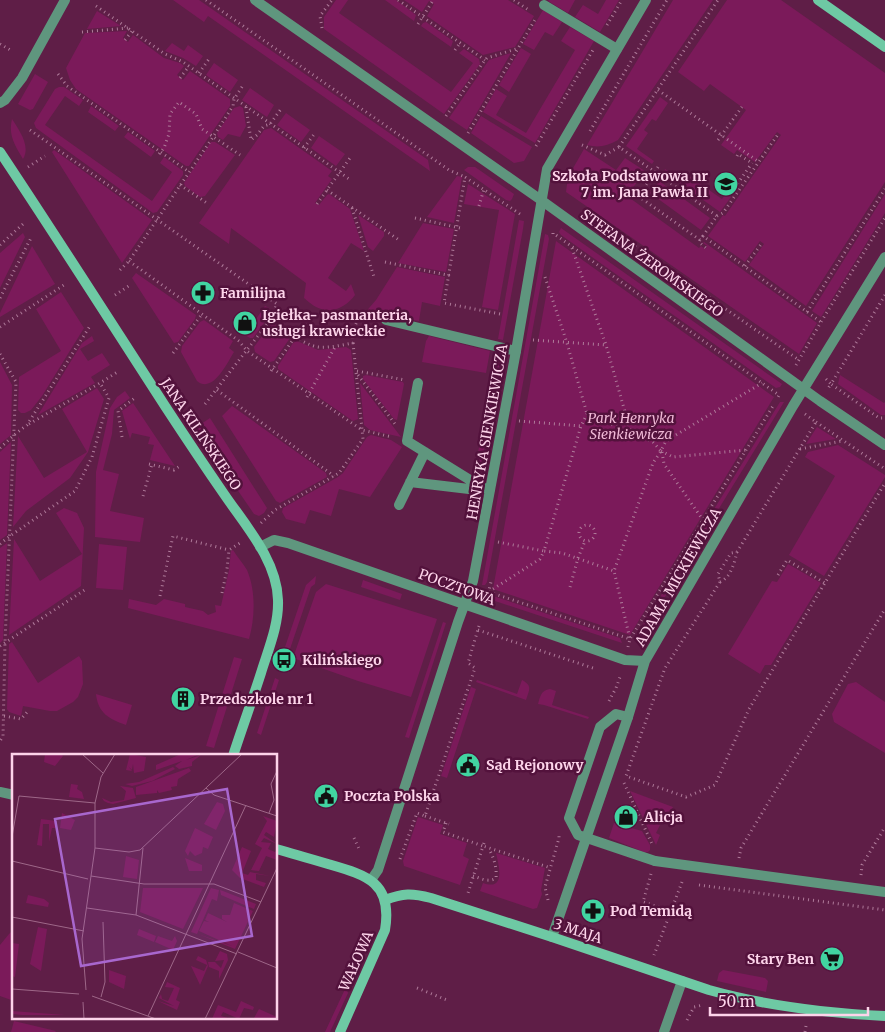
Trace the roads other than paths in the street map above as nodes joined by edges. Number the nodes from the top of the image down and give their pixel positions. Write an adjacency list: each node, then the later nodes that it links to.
1 (65, 0): 8 (street)
2 (255, 0): 10 (street, STEFANA ŻEROMSKIEGO)
3 (646, 0): 7 (street, HENRYKA SIENKIEWICZA)
4 (818, 0): 6 (street)
5 (544, 5): 7 (street)
6 (885, 47)
7 (617, 49): 10 (street, HENRYKA SIENKIEWICZA)
8 (0, 103)
9 (0, 152): 22 (street, JANA KILIŃSKIEGO)
10 (541, 200): 13 (street, HENRYKA SIENKIEWICZA); 15 (street, STEFANA ŻEROMSKIEGO)
11 (885, 257): 15 (street, ADAMA MICKIEWICZA)
12 (386, 320): 13 (street)
13 (516, 350): 20 (street, HENRYKA SIENKIEWICZA)
14 (418, 383): 17 (street)
15 (804, 390): 16 (street, STEFANA ŻEROMSKIEGO); 24 (street, ADAMA MICKIEWICZA)
16 (885, 445)
17 (425, 452): 18 (street); 19 (street)
18 (410, 482): 19 (street); 21 (street)
19 (478, 487): 20 (street)
20 (490, 489): 23 (street, HENRYKA SIENKIEWICZA)
21 (399, 505)
22 (260, 546): 23 (street, POCZTOWA); 26 (street, JANA KILIŃSKIEGO)
23 (465, 605): 24 (street, POCZTOWA); 29 (street, HENRYKA SIENKIEWICZA)
24 (645, 661): 25 (street, ADAMA MICKIEWICZA)
25 (628, 717): 27 (street, ADAMA MICKIEWICZA); 27 (street)
26 (234, 754)
27 (586, 838): 30 (street); 32 (street, ADAMA MICKIEWICZA)
28 (278, 850): 29 (street)
29 (371, 880): 31 (street)
30 (885, 892)
31 (384, 900): 32 (street, 3 MAJA); 35 (street, WAŁOWA)
32 (552, 936): 33 (street, 3 MAJA)
33 (682, 981): 34 (street, 3 MAJA); 36 (street)
34 (885, 1016)
35 (340, 1032)
36 (664, 1032)

